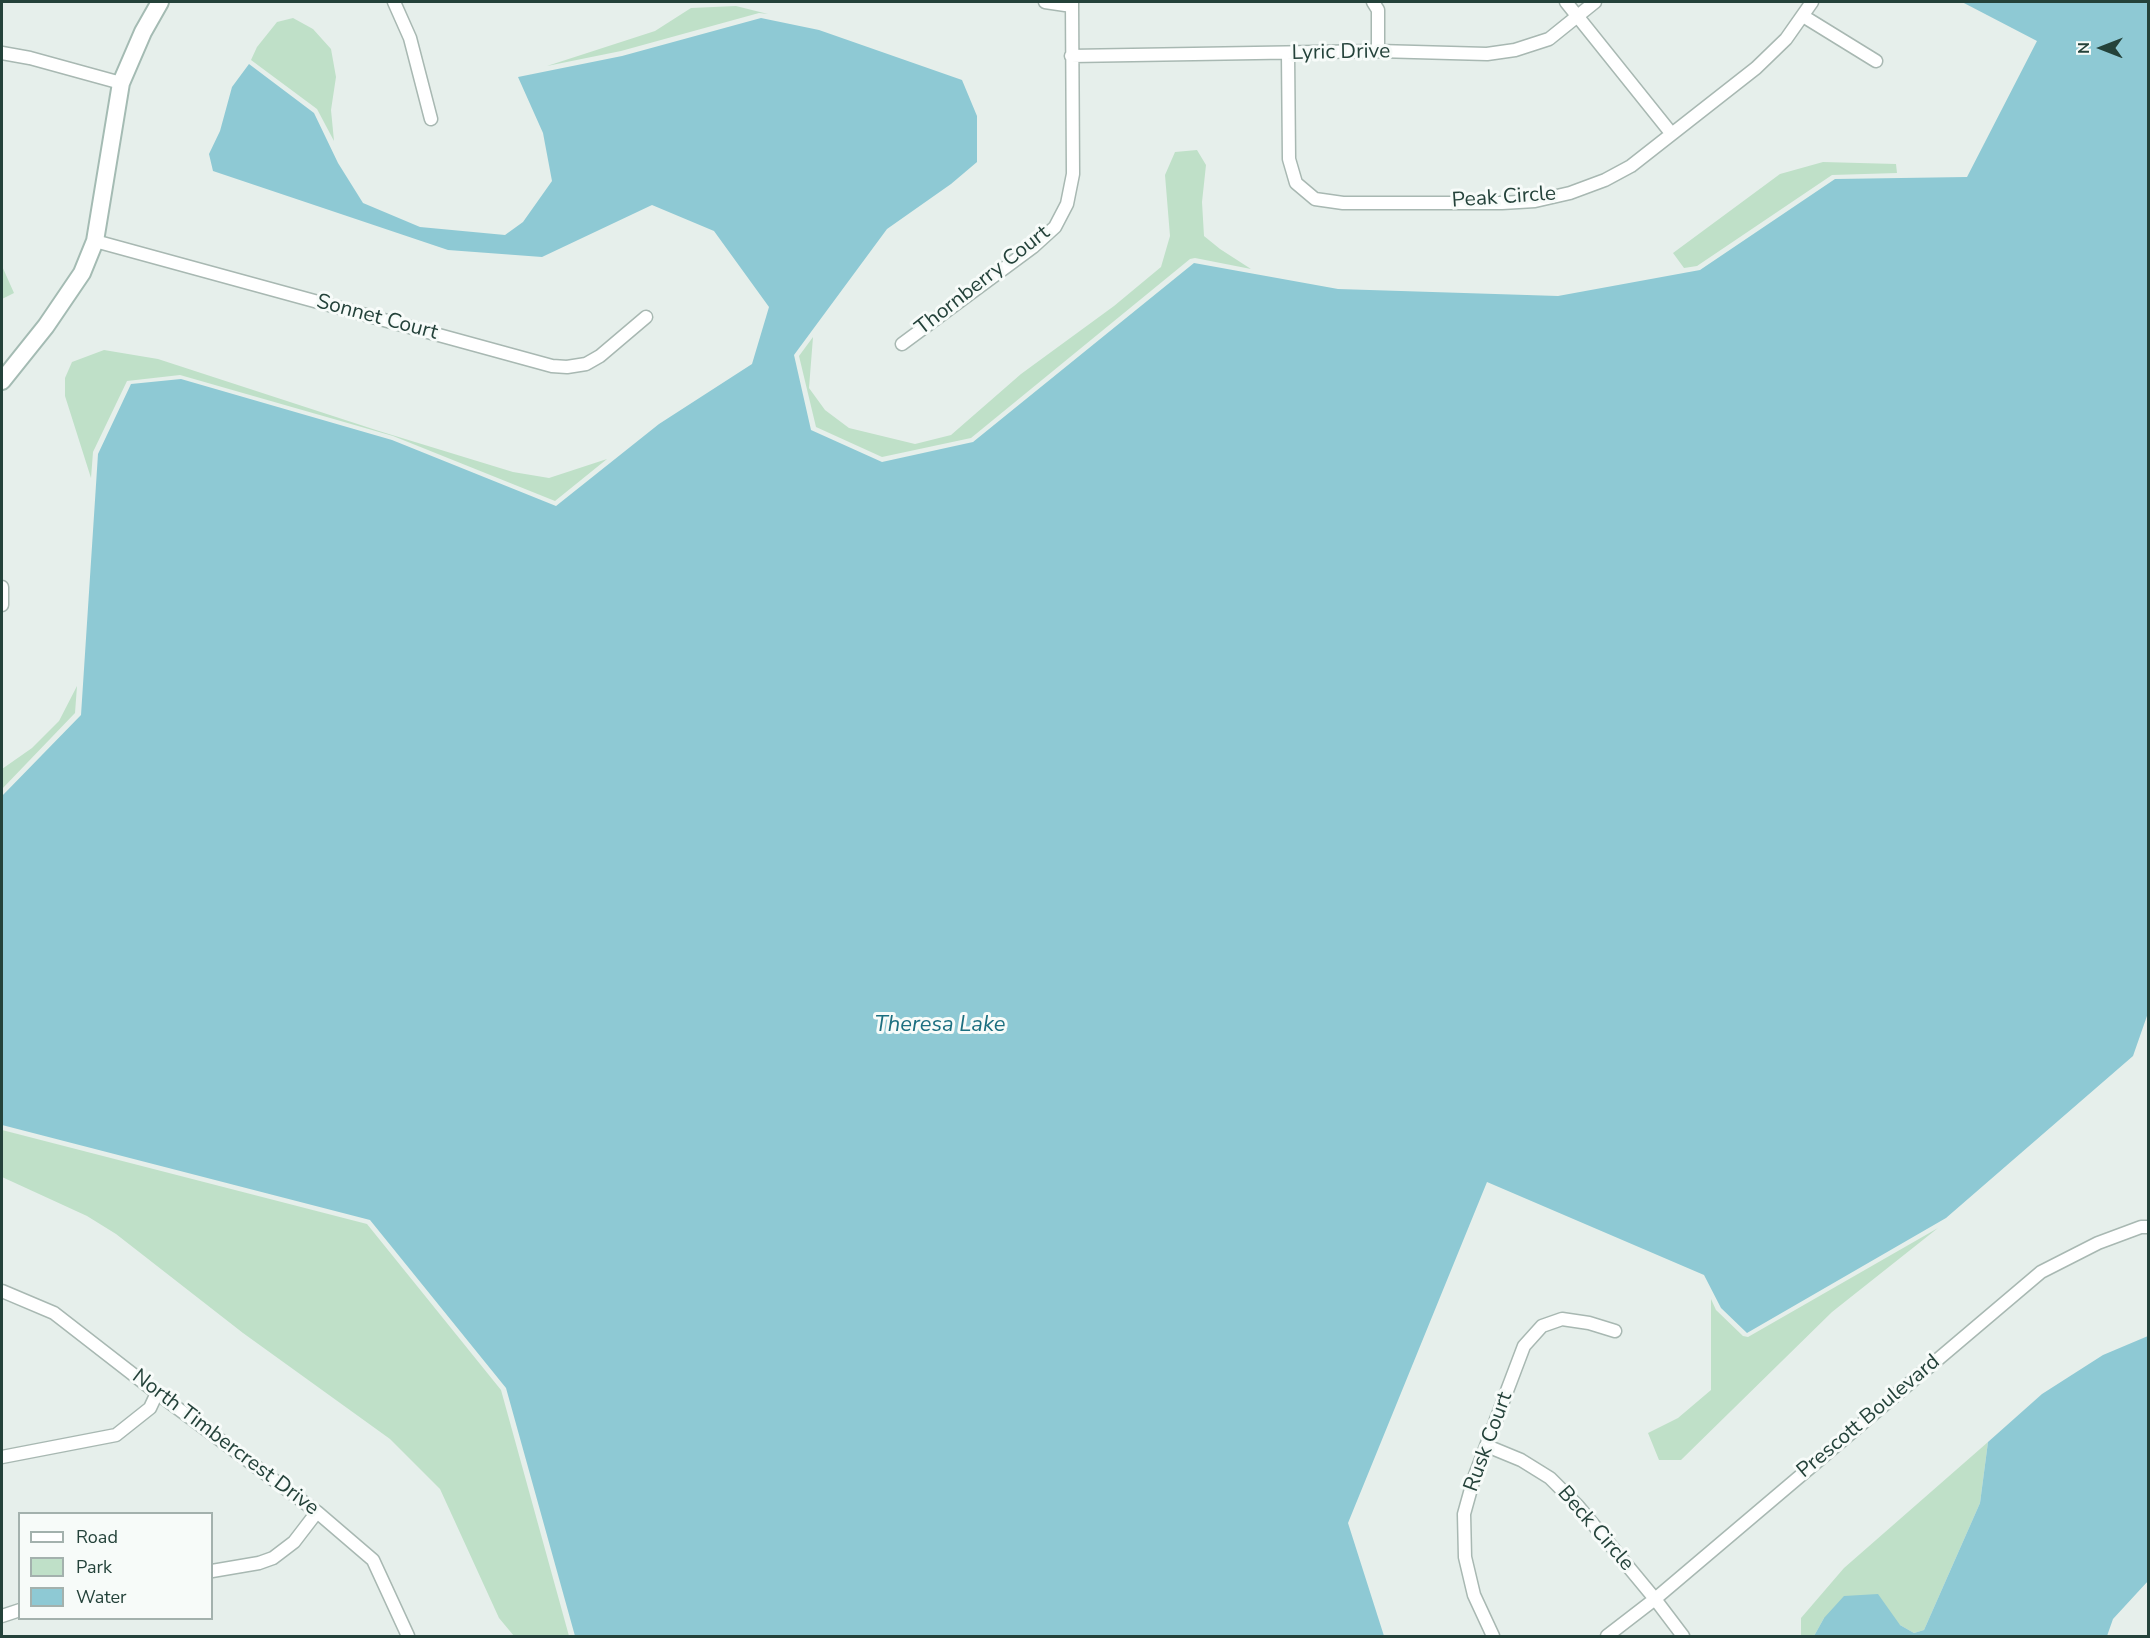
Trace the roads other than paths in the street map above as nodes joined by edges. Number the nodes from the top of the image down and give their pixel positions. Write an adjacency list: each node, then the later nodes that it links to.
1 (160, 2): 17 (street)
2 (410, 2): 8 (street)
3 (1045, 2): 9 (street)
4 (1373, 2): 12 (street)
5 (1566, 2): 10 (street)
6 (1595, 2): 10 (street, Lyric Drive)
7 (1812, 2): 11 (street, Peak Circle)
8 (395, 3): 18 (street)
9 (1072, 4): 15 (street, Thornberry Court)
10 (1577, 16): 12 (street, Lyric Drive); 19 (street)
11 (1803, 16): 16 (street); 19 (street, Peak Circle)
12 (1378, 51): 14 (street, Lyric Drive)
13 (2, 53): 17 (street)
14 (1288, 54): 15 (street, Lyric Drive); 19 (street, Peak Circle)
15 (1071, 56): 22 (street, Thornberry Court)
16 (1876, 61)
17 (121, 83): 20 (street)
18 (430, 119)
19 (1671, 133)
20 (95, 241): 21 (street, Sonnet Court); 23 (street)
21 (645, 317)
22 (902, 344)
23 (2, 381)
24 (2, 587): 25 (street)
25 (2, 605)
26 (2148, 1227): 34 (street, Prescott Boulevard)
27 (2, 1291): 29 (street, North Timbercrest Drive)
28 (1615, 1331): 30 (street, Rusk Court)
29 (157, 1393): 31 (street); 32 (street, North Timbercrest Drive)
30 (1487, 1446): 34 (street, Beck Circle); 38 (street, Rusk Court)
31 (2, 1457)
32 (317, 1512): 33 (street); 37 (street, North Timbercrest Drive)
33 (213, 1571)
34 (1654, 1599): 39 (street, Prescott Boulevard); 40 (street, Beck Circle)
35 (18, 1611): 36 (street)
36 (2, 1616)
37 (408, 1636)
38 (1493, 1636)
39 (1607, 1636)
40 (1683, 1636)

